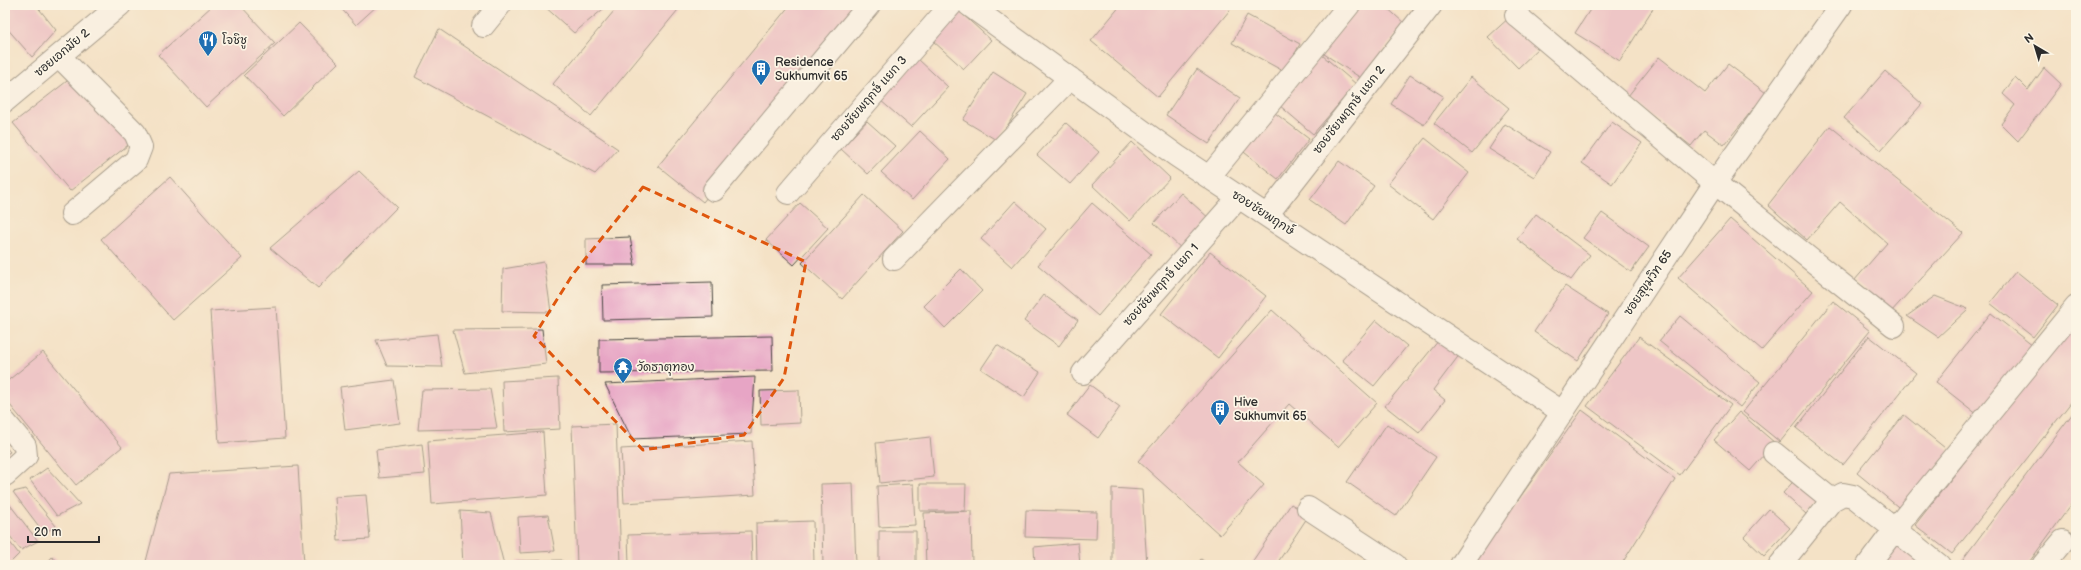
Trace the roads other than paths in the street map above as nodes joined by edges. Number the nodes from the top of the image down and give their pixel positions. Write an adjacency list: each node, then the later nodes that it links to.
1 (120, 5): 11 (street, ซอยเอกมัย 2)
2 (500, 5): 10 (street)
3 (869, 5): 16 (street)
4 (951, 5): 17 (street, ซอยชัยพฤกษ์ แยก 3)
5 (969, 5): 12 (street, ซอยชัยพฤกษ์)
6 (1349, 5): 14 (street)
7 (1431, 5): 20 (street, ซอยชัยพฤกษ์ แยก 2)
8 (1841, 5): 15 (street, ซอยสุขุมวิท 65)
9 (1516, 15): 15 (street)
10 (483, 26)
11 (59, 56): 13 (street, ซอยเอกมัย 2); 19 (street)
12 (1070, 78): 14 (street, ซอยชัยพฤกษ์); 21 (street)
13 (5, 101)
14 (1209, 177): 18 (street, ซอยชัยพฤกษ์)
15 (1715, 183): 23 (street); 25 (street, ซอยสุขุมวิท 65)
16 (714, 190)
17 (788, 193)
18 (1239, 197): 20 (street, ซอยชัยพฤกษ์); 24 (street, ซอยชัยพฤกษ์ แยก 1)
19 (72, 214)
20 (1267, 215): 25 (street, ซอยชัยพฤกษ์)
21 (894, 260)
22 (2076, 307): 31 (street)
23 (1894, 326)
24 (1083, 373)
25 (1562, 412): 34 (street, ซอยสุขุมวิท 65)
26 (5, 422): 28 (street)
27 (1774, 454): 29 (street)
28 (5, 475)
29 (1832, 500): 31 (street); 35 (street)
30 (1308, 508): 33 (street)
31 (1894, 529): 36 (street); 37 (street)
32 (2063, 541): 38 (street)
33 (1395, 565)
34 (1461, 565)
35 (1780, 565)
36 (1868, 565)
37 (1939, 565)
38 (2043, 565)

